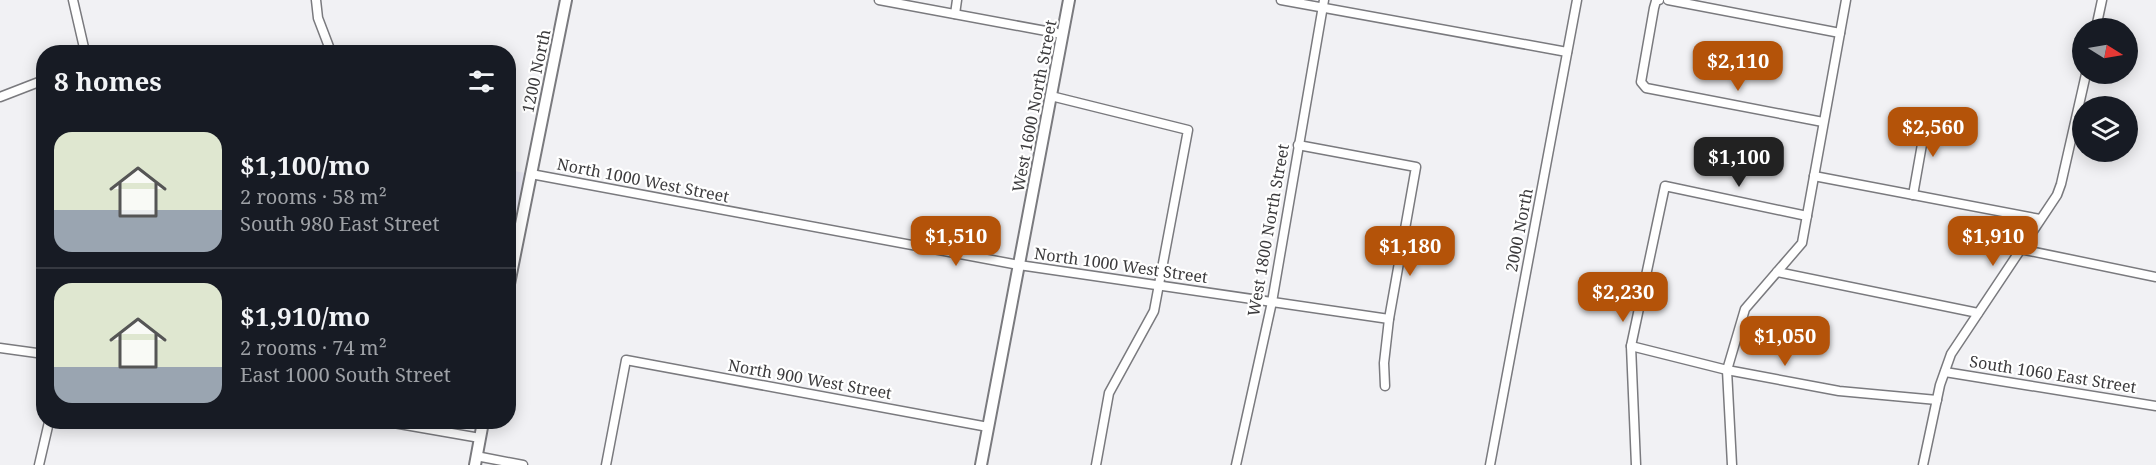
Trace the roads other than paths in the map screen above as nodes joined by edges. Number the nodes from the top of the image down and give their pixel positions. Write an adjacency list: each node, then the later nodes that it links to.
1 (73, 0): 18 (street)
2 (316, 0): 19 (street)
3 (566, 0): 28 (street, 1200 North)
4 (879, 0): 14 (street)
5 (957, 0): 14 (street)
6 (1069, 0): 17 (street, West 1600 North Street)
7 (1281, 0): 13 (street)
8 (1577, 0): 20 (street, 2000 North)
9 (1658, 0): 26 (street)
10 (1668, 0): 16 (street)
11 (1846, 0): 16 (street)
12 (2102, 0): 15 (street)
13 (1324, 4): 20 (street); 27 (street, West 1800 North Street)
14 (955, 14): 17 (street)
15 (2098, 18)
16 (1840, 33): 26 (street)
17 (1062, 34): 23 (street, West 1600 North Street)
18 (83, 45)
19 (328, 45)
20 (1567, 52): 62 (street, 2000 North)
21 (36, 83): 24 (street)
22 (2084, 84): 32 (street)
23 (1051, 96): 35 (street, West 1600 North Street); 38 (street)
24 (0, 97)
25 (1935, 115): 30 (street)
26 (1823, 122): 29 (street)
27 (1298, 145): 39 (street, West 1800 North Street); 41 (street)
28 (531, 174): 33 (street, 1200 North); 35 (street, North 1000 West Street)
29 (1814, 176): 30 (street); 31 (street)
30 (1913, 195): 32 (street)
31 (1807, 216): 36 (street); 42 (street)
32 (2040, 219): 34 (street)
33 (516, 249)
34 (2020, 249): 37 (street); 40 (street)
35 (1019, 266): 38 (street, North 1000 West Street); 50 (street, West 1600 North Street)
36 (1777, 272): 40 (street); 45 (street)
37 (2156, 277)
38 (1160, 286): 39 (street, North 1000 West Street); 60 (street)
39 (1272, 302): 41 (street, North 1000 West Street); 61 (street, West 1800 North Street)
40 (1978, 313): 46 (street)
41 (1389, 319): 47 (street)
42 (1631, 346): 45 (street); 63 (street)
43 (0, 348): 44 (street)
44 (36, 353)
45 (1727, 370): 48 (street); 64 (street)
46 (1945, 372): 48 (street); 49 (street, South 1060 East Street)
47 (1385, 386)
48 (1937, 400): 65 (street)
49 (2156, 406)
50 (988, 426): 58 (street, North 900 West Street); 59 (street, West 1600 North Street)
51 (48, 429): 56 (street)
52 (428, 429): 54 (street)
53 (482, 429): 54 (street)
54 (480, 438): 55 (street)
55 (476, 461): 57 (street)
56 (39, 465)
57 (523, 465)
58 (606, 465)
59 (981, 465)
60 (1096, 465)
61 (1236, 465)
62 (1490, 465)
63 (1636, 465)
64 (1732, 465)
65 (1923, 465)

